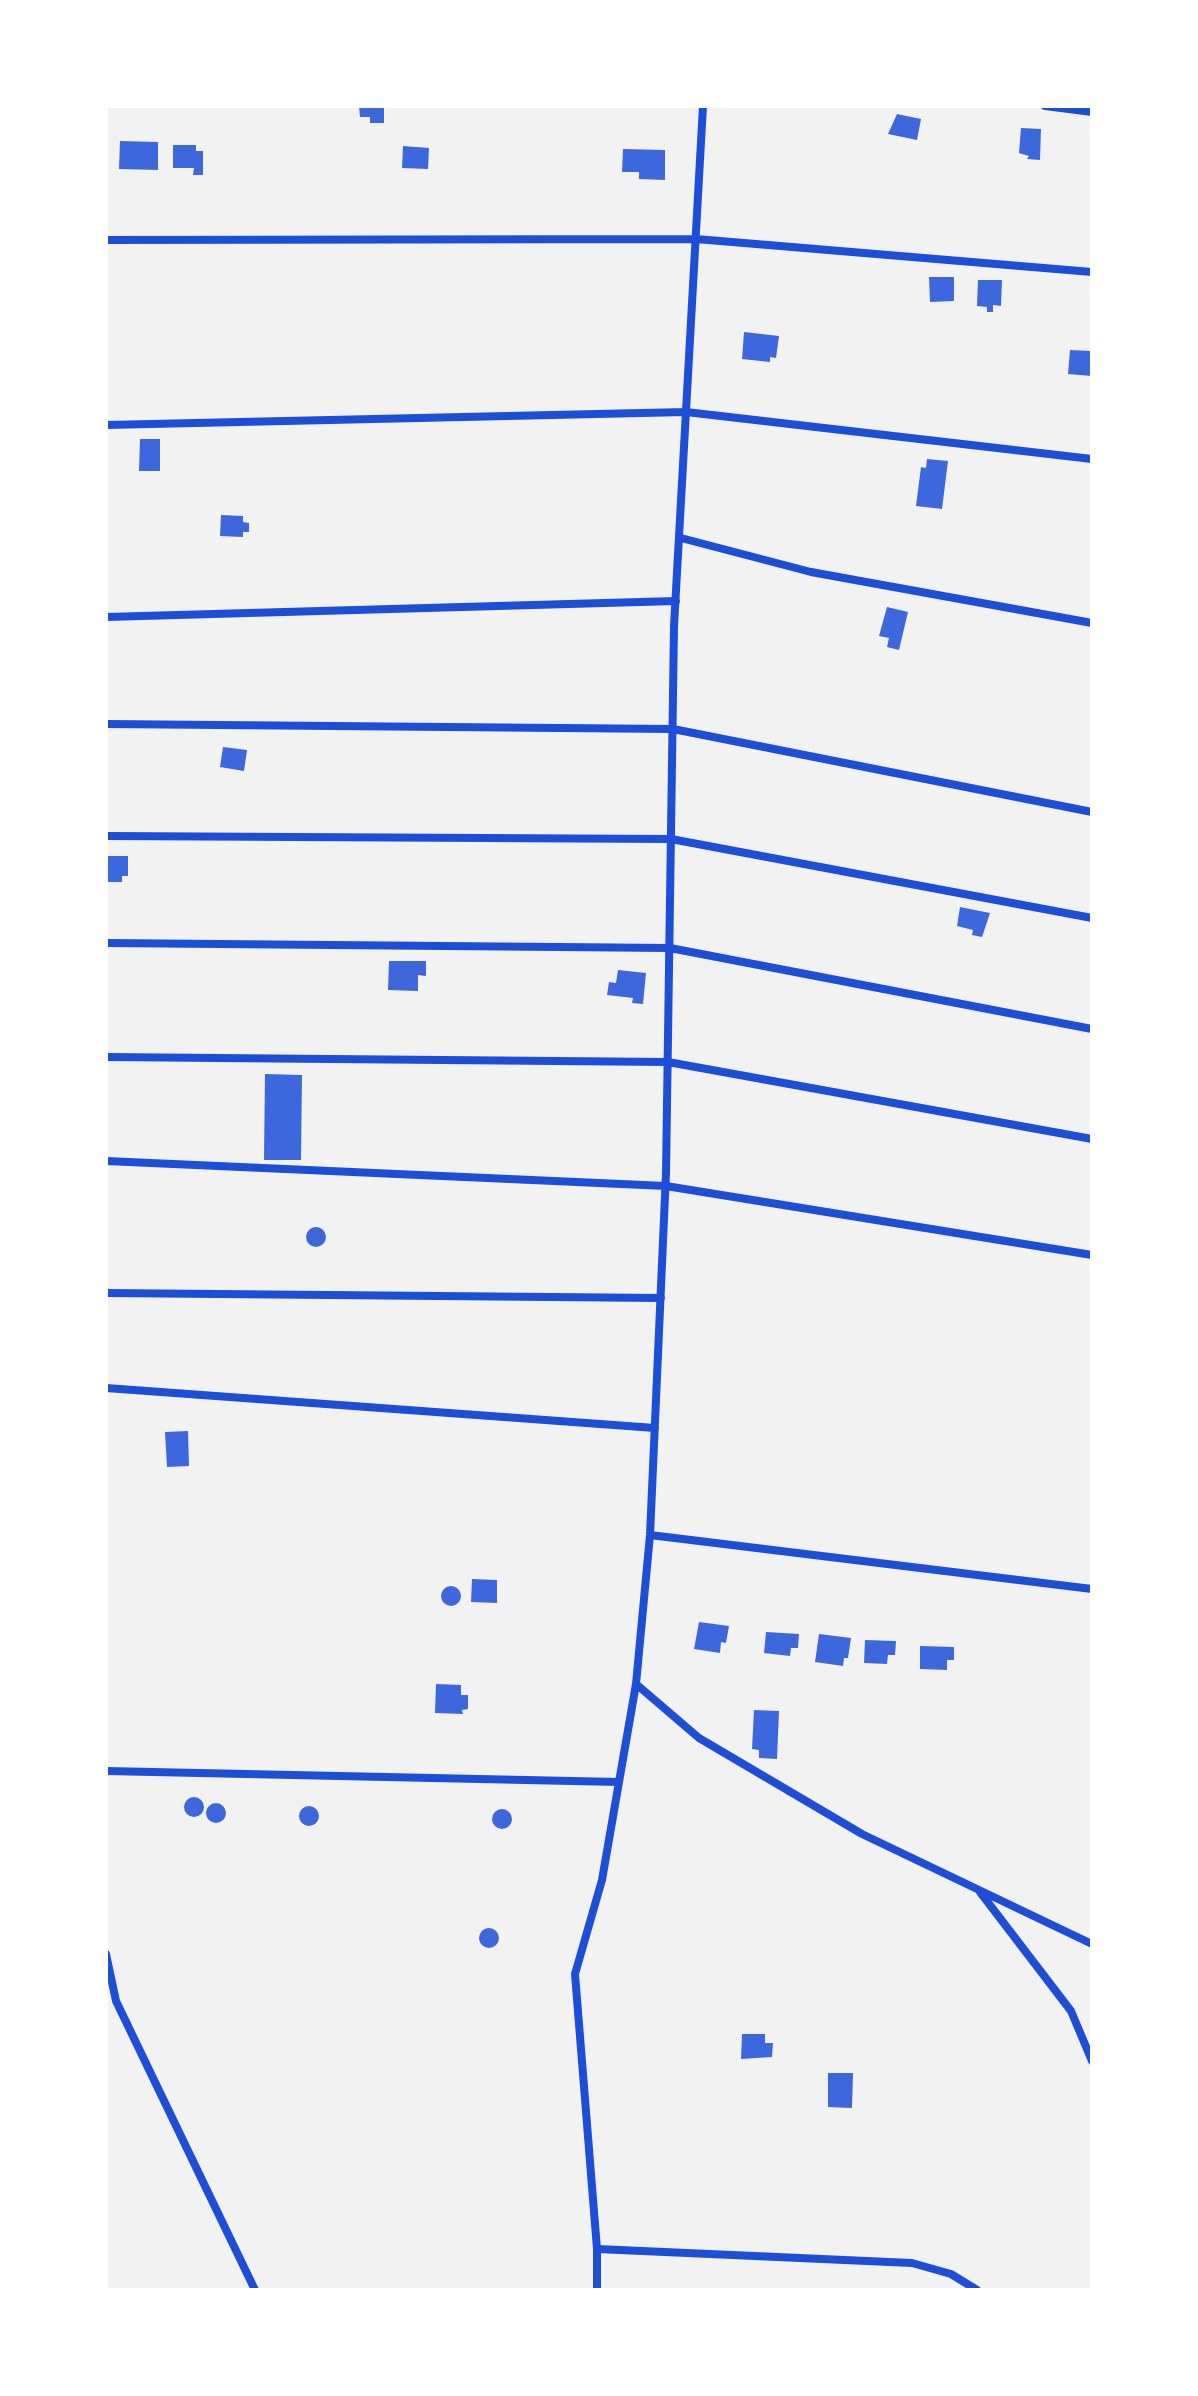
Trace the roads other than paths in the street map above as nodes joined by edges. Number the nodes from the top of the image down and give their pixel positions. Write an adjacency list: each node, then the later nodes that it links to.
1 (703, 106): 4 (street)
2 (1045, 106): 3 (street)
3 (1092, 112)
4 (696, 239): 5 (street); 6 (street); 7 (street)
5 (106, 240)
6 (1092, 272)
7 (686, 412): 8 (street); 9 (street); 10 (street)
8 (106, 425)
9 (1092, 459)
10 (681, 538): 11 (street); 13 (street)
11 (676, 601): 12 (street); 15 (street)
12 (106, 617)
13 (1092, 623)
14 (106, 724): 15 (street)
15 (673, 729): 16 (street); 18 (street)
16 (1092, 812)
17 (106, 836): 18 (street)
18 (671, 839): 19 (street); 21 (street)
19 (1092, 918)
20 (106, 943): 21 (street)
21 (670, 948): 22 (street); 24 (street)
22 (1092, 1029)
23 (106, 1057): 24 (street)
24 (668, 1062): 25 (street); 27 (street)
25 (1092, 1139)
26 (106, 1161): 27 (street)
27 (666, 1186): 28 (street); 30 (street)
28 (1092, 1255)
29 (106, 1293): 30 (street)
30 (661, 1298): 32 (street)
31 (106, 1388): 32 (street)
32 (655, 1428): 33 (street)
33 (650, 1535): 34 (street); 35 (street)
34 (1092, 1589)
35 (636, 1684): 37 (street); 38 (street)
36 (106, 1771): 37 (street)
37 (619, 1782): 42 (street)
38 (977, 1888): 39 (street); 41 (street)
39 (1092, 1944)
40 (106, 1954): 43 (street)
41 (1092, 2061)
42 (597, 2249): 44 (street); 45 (street)
43 (255, 2290)
44 (597, 2290)
45 (977, 2290)

